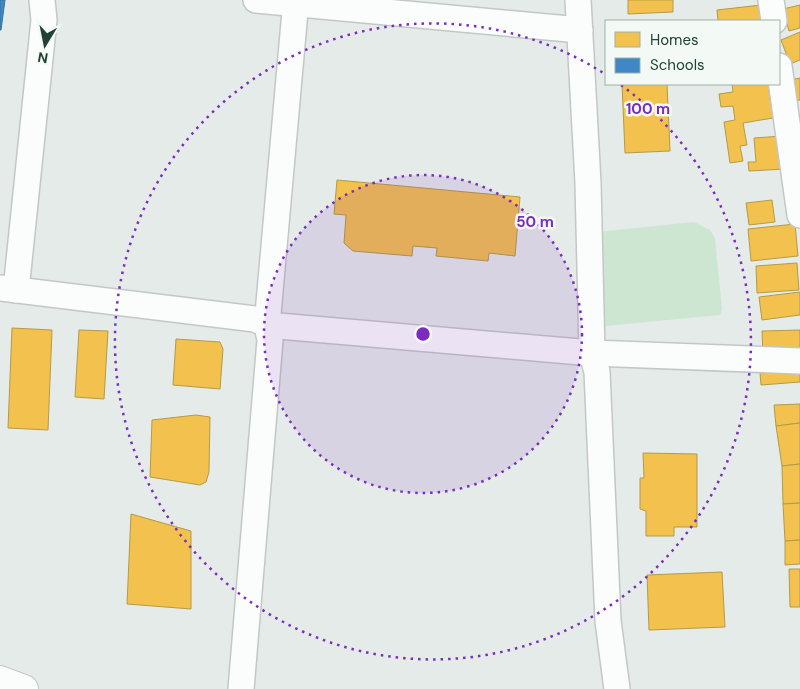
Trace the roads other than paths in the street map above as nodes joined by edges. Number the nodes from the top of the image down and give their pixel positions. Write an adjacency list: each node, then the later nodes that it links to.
1 (42, 0): 11 (street)
2 (256, 0): 5 (street)
3 (578, 0): 7 (street)
4 (771, 0): 6 (street)
5 (296, 2): 7 (street); 12 (street)
6 (774, 20)
7 (580, 30): 13 (street)
8 (780, 69): 9 (street)
9 (792, 109): 10 (street)
10 (800, 215)
11 (8, 289): 12 (street)
12 (267, 325): 13 (street); 17 (street)
13 (592, 353): 14 (street); 18 (street)
14 (800, 361)
15 (0, 680): 16 (street)
16 (24, 689)
17 (241, 689)
18 (617, 689)

